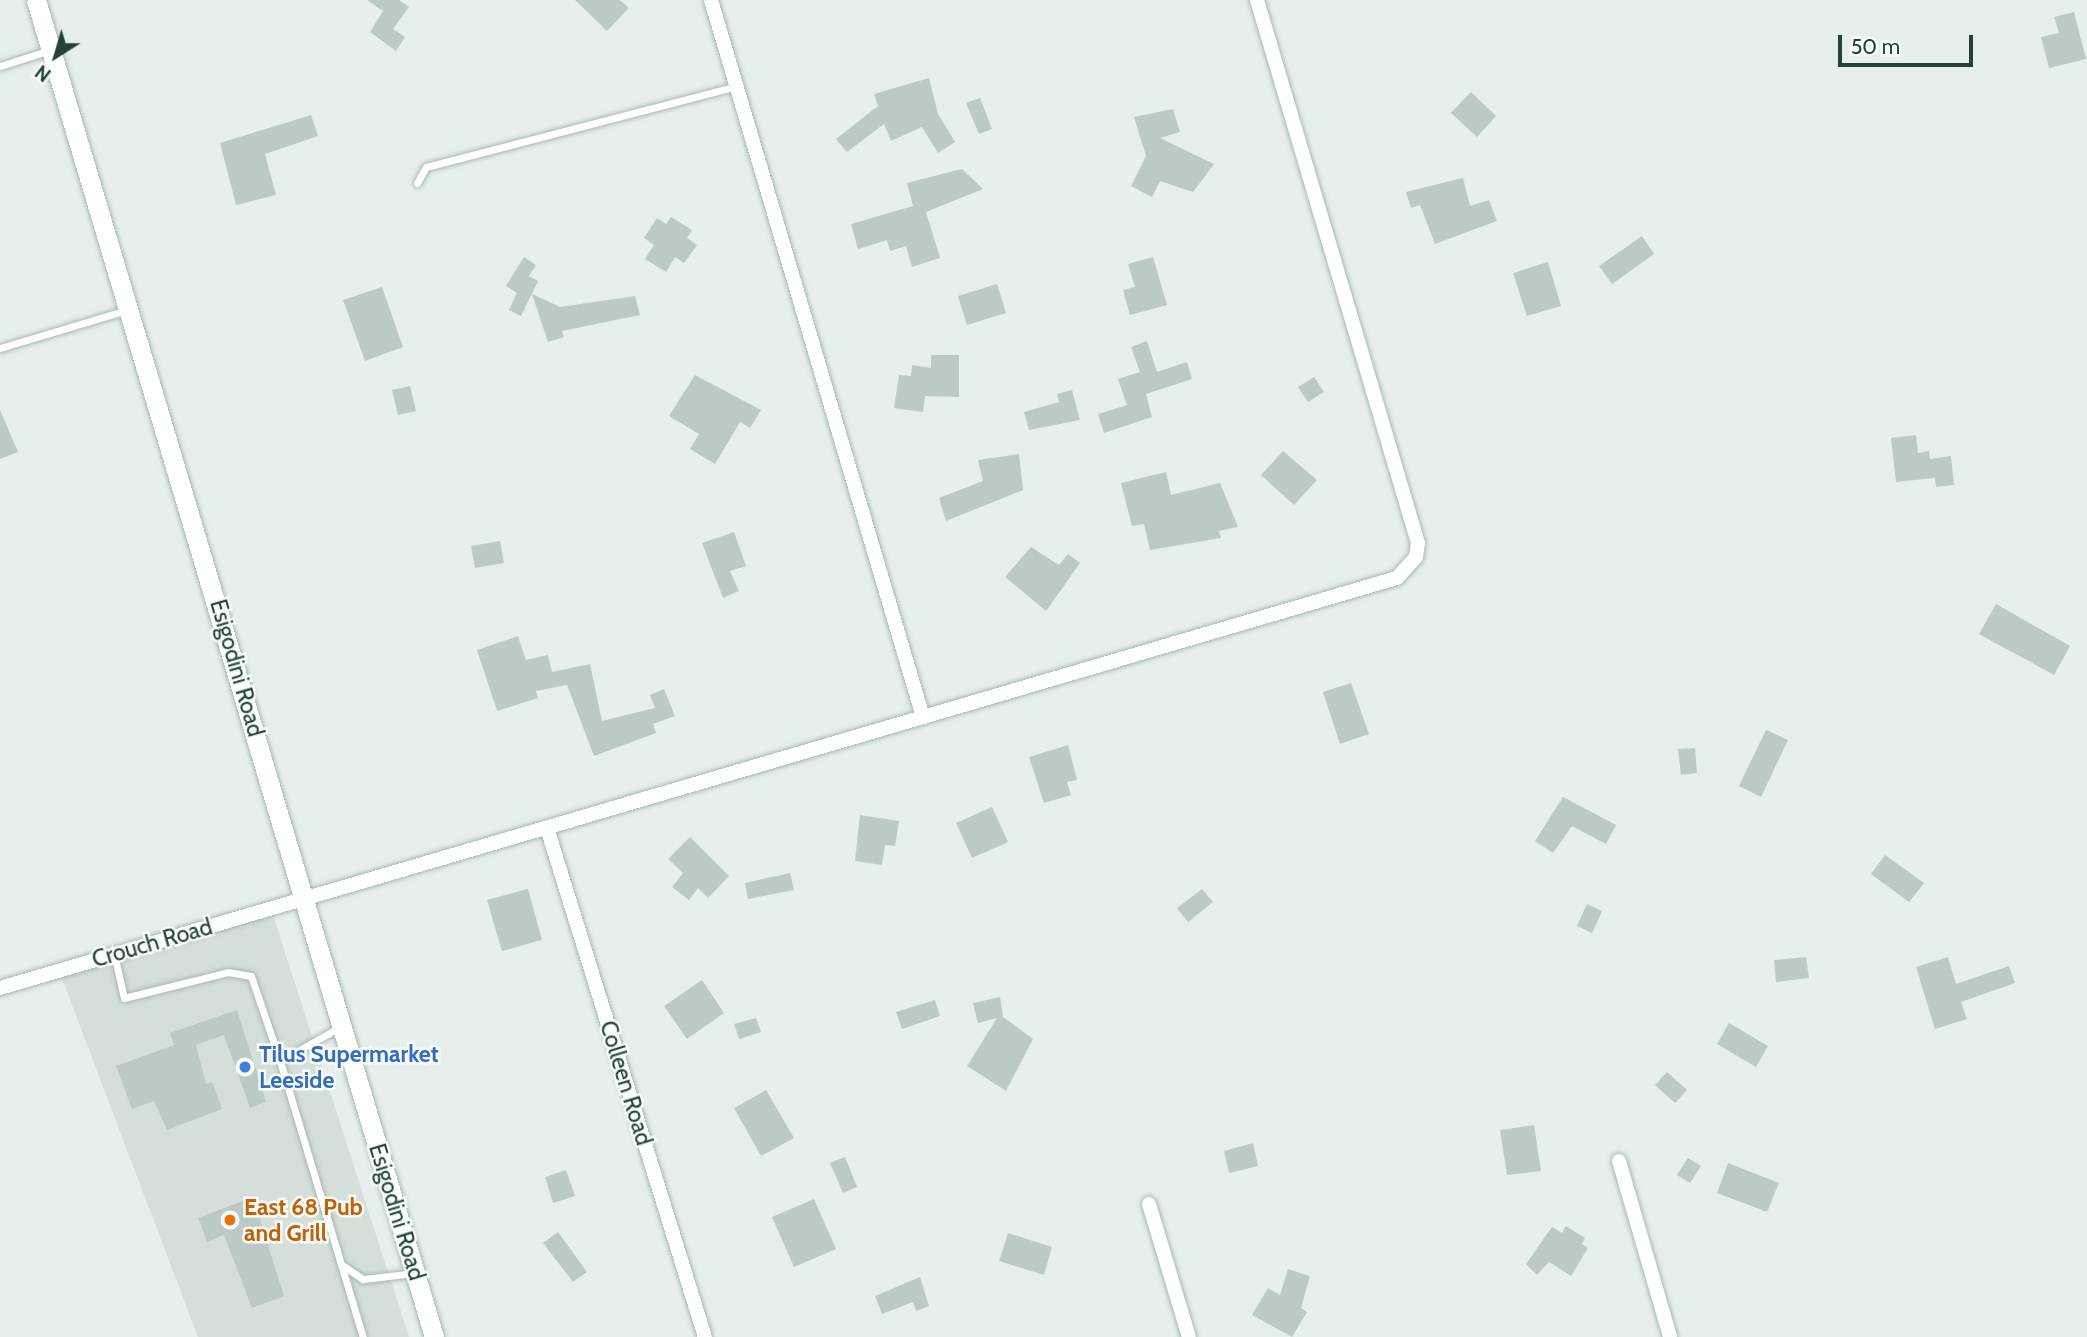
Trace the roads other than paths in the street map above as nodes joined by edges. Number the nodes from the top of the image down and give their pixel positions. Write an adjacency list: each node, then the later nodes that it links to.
1 (36, 0): 4 (main road, Esigodini Road)
2 (710, 0): 6 (street)
3 (1257, 0): 10 (street, Crouch Road)
4 (51, 50): 5 (lane); 8 (main road, Esigodini Road)
5 (0, 66)
6 (736, 86): 7 (lane); 10 (street)
7 (417, 183)
8 (131, 309): 9 (lane); 12 (main road, Esigodini Road)
9 (0, 348)
10 (923, 718): 11 (street, Crouch Road)
11 (547, 828): 12 (street, Crouch Road); 23 (street, Colleen Road)
12 (305, 898): 13 (street, Crouch Road); 15 (main road, Esigodini Road)
13 (114, 954): 14 (street, Crouch Road); 16 (lane)
14 (0, 988)
15 (341, 1026): 16 (lane); 20 (main road, Esigodini Road)
16 (280, 1061): 19 (lane)
17 (1619, 1161): 25 (street)
18 (1149, 1204): 24 (street)
19 (342, 1265): 20 (lane); 21 (lane)
20 (415, 1273): 22 (main road, Esigodini Road)
21 (363, 1337)
22 (434, 1337)
23 (705, 1337)
24 (1189, 1337)
25 (1671, 1337)

